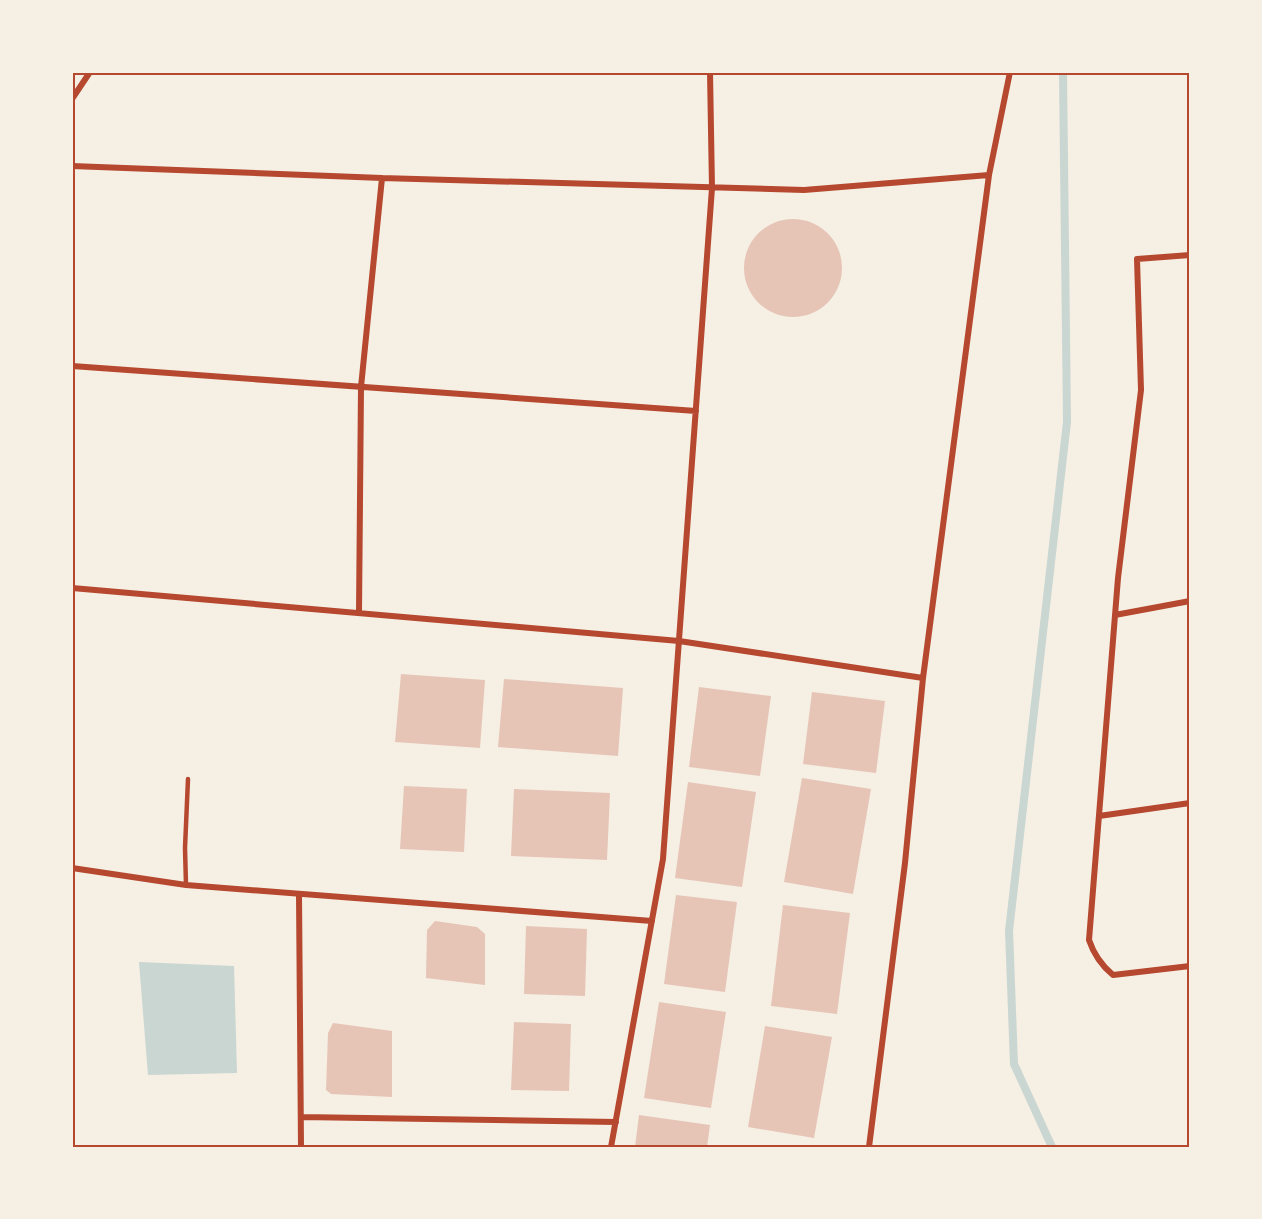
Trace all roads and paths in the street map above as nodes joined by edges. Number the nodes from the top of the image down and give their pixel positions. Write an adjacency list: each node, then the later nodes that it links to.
1 (90, 72): 4 (street)
2 (710, 72): 8 (street)
3 (1010, 72): 6 (street)
4 (72, 99)
5 (72, 166): 7 (street)
6 (989, 175): 8 (street); 18 (street)
7 (382, 178): 8 (street); 11 (street)
8 (712, 188): 12 (street)
9 (1190, 255): 16 (street)
10 (72, 366): 11 (street)
11 (361, 387): 12 (street); 15 (street)
12 (696, 411): 17 (street)
13 (72, 588): 15 (street)
14 (1190, 601): 16 (street)
15 (359, 613): 17 (street)
16 (1115, 615): 21 (street)
17 (680, 641): 18 (street); 25 (street)
18 (923, 678): 31 (street)
19 (188, 778): 23 (lane)
20 (1190, 803): 21 (street)
21 (1100, 816): 26 (street)
22 (72, 868): 23 (street)
23 (186, 885): 24 (street)
24 (299, 894): 25 (street); 27 (street)
25 (652, 921): 28 (street)
26 (1190, 966)
27 (301, 1117): 28 (street); 29 (street)
28 (616, 1122): 30 (street)
29 (301, 1147)
30 (611, 1147)
31 (869, 1147)

